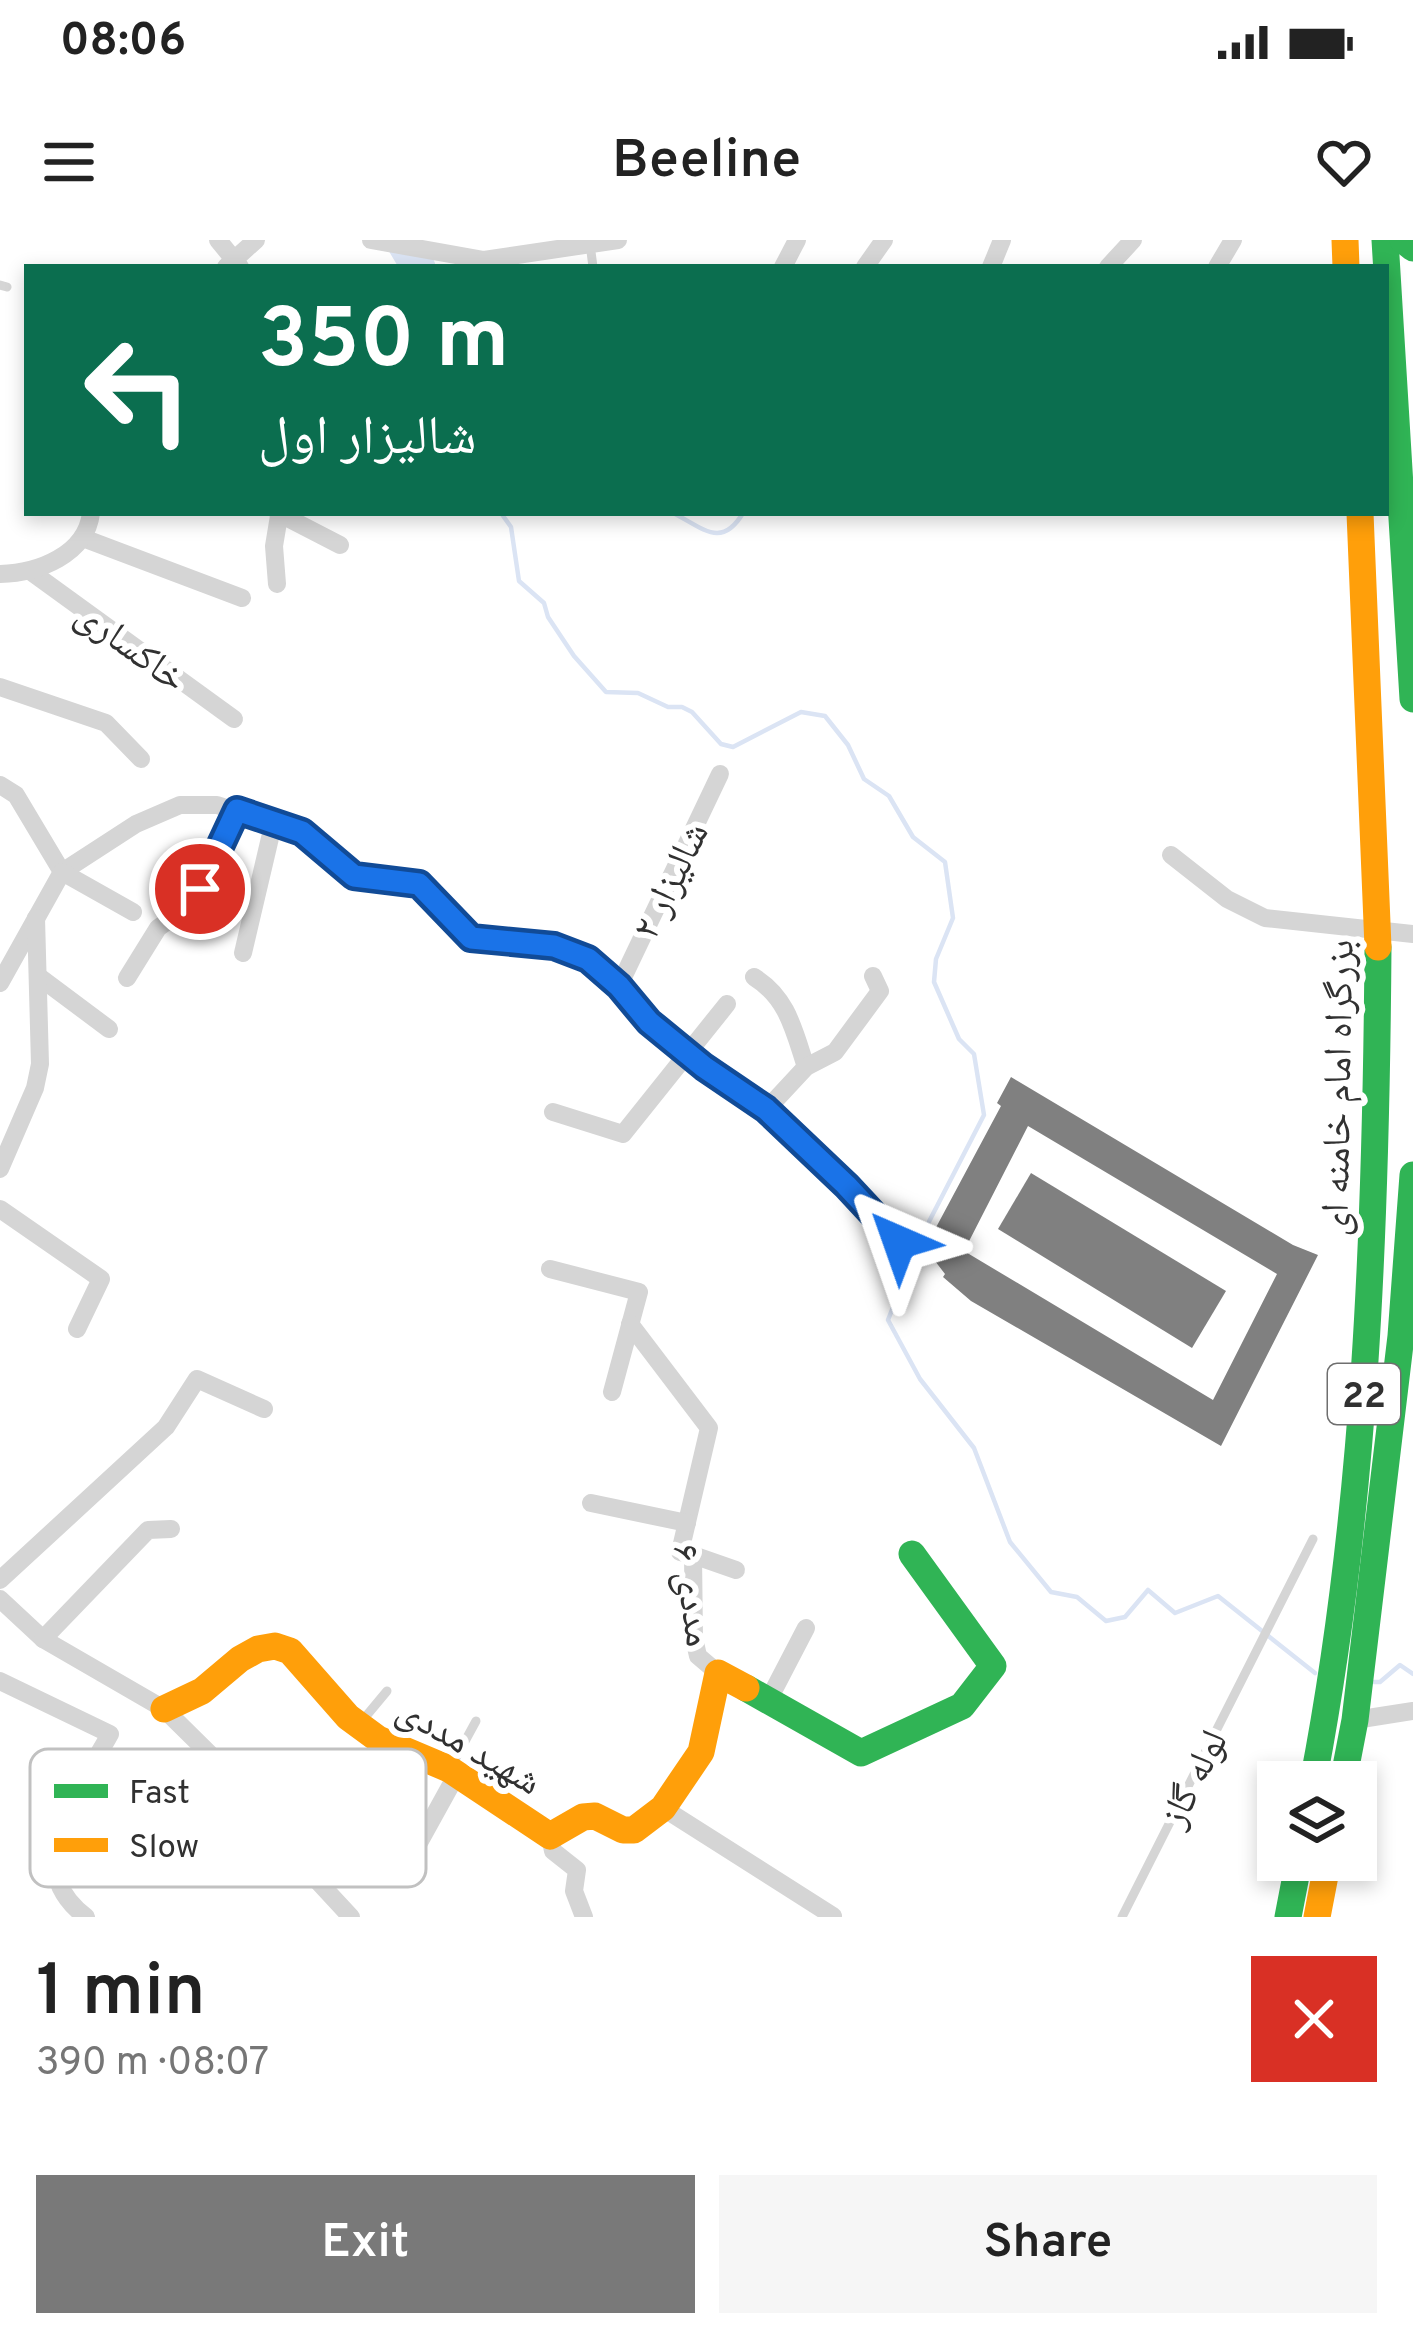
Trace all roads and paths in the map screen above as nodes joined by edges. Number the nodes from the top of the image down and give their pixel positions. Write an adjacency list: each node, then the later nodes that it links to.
1 (218, 240): 8 (street)
2 (256, 240): 8 (street)
3 (619, 240): 7 (street)
4 (1132, 240): 10 (street)
5 (379, 242): 7 (street)
6 (1405, 243): 22 (main road)
7 (590, 244): 9 (lane)
8 (234, 264)
9 (593, 264)
10 (1111, 264)
11 (90, 516): 15 (street)
12 (278, 516): 19 (street)
13 (282, 516): 16 (street)
14 (1360, 516): 33 (main road, بزرگراه امام خامنه ای / 22)
15 (83, 538): 17 (street); 20 (street)
16 (340, 545)
17 (30, 571): 18 (street); 23 (street, خاکساری)
18 (0, 574)
19 (277, 584)
20 (242, 598)
21 (0, 687): 24 (street)
22 (1413, 699)
23 (234, 719)
24 (141, 759)
25 (720, 774): 41 (street, شالیزار ۲)
26 (0, 785): 30 (street)
27 (237, 810): 28 (street); 30 (street); 39 (street)
28 (274, 821): 35 (street); 41 (street)
29 (1171, 855): 33 (street)
30 (62, 872): 31 (street); 32 (street)
31 (133, 912)
32 (36, 918): 36 (street); 40 (street)
33 (1378, 930): 34 (street); 82 (main road, بزرگراه امام خامنه ای / 22)
34 (1413, 934)
35 (243, 953)
36 (38, 976): 43 (street); 48 (street)
37 (873, 976): 45 (street)
38 (754, 977): 45 (street)
39 (127, 978)
40 (0, 982)
41 (619, 986): 44 (street)
42 (728, 1004): 44 (street)
43 (109, 1029)
44 (686, 1052): 46 (street); 47 (street)
45 (806, 1067): 46 (street)
46 (766, 1109): 51 (street)
47 (554, 1112)
48 (0, 1169)
49 (1413, 1175): 55 (main road, بزرگراه امام خامنه ای / 22)
50 (0, 1209): 54 (street)
51 (899, 1242)
52 (550, 1269): 53 (street)
53 (630, 1324): 56 (street); 59 (street, مددی ۶)
54 (77, 1328)
55 (1407, 1332): 72 (main road, بزرگراه امام خامنه ای / 22)
56 (612, 1392)
57 (264, 1409): 65 (street)
58 (591, 1502): 59 (street)
59 (686, 1523): 63 (street, مددی ۶)
60 (171, 1529): 68 (street)
61 (1313, 1539): 96 (lane, لوله گاز)
62 (912, 1553): 73 (main road)
63 (693, 1556): 64 (street); 69 (street, مددی ۶)
64 (736, 1570)
65 (0, 1580)
66 (0, 1599): 68 (street)
67 (806, 1628): 73 (street)
68 (43, 1639): 74 (street)
69 (718, 1673): 73 (main road); 85 (main road)
70 (0, 1681): 78 (street)
71 (387, 1690): 77 (lane)
72 (1358, 1693): 75 (street); 83 (main road, بزرگراه امام خامنه ای / 22)
73 (768, 1701)
74 (164, 1709): 77 (main road, شهید مددی); 79 (street)
75 (1413, 1711)
76 (476, 1721): 84 (lane)
77 (359, 1725): 80 (main road, شهید مددی)
78 (102, 1749)
79 (205, 1749)
80 (401, 1749)
81 (426, 1760): 84 (main road, شهید مددی)
82 (1316, 1761)
83 (1347, 1761)
84 (453, 1772): 86 (street); 87 (main road, شهید مددی)
85 (663, 1808): 87 (main road, شهید مددی); 92 (street)
86 (426, 1827)
87 (550, 1836): 95 (street)
88 (1295, 1881): 97 (main road)
89 (1324, 1881): 98 (main road)
90 (59, 1887): 93 (street)
91 (323, 1887): 94 (street)
92 (833, 1916)
93 (86, 1917)
94 (351, 1917)
95 (584, 1917)
96 (1122, 1917)
97 (1288, 1917)
98 (1317, 1917)

